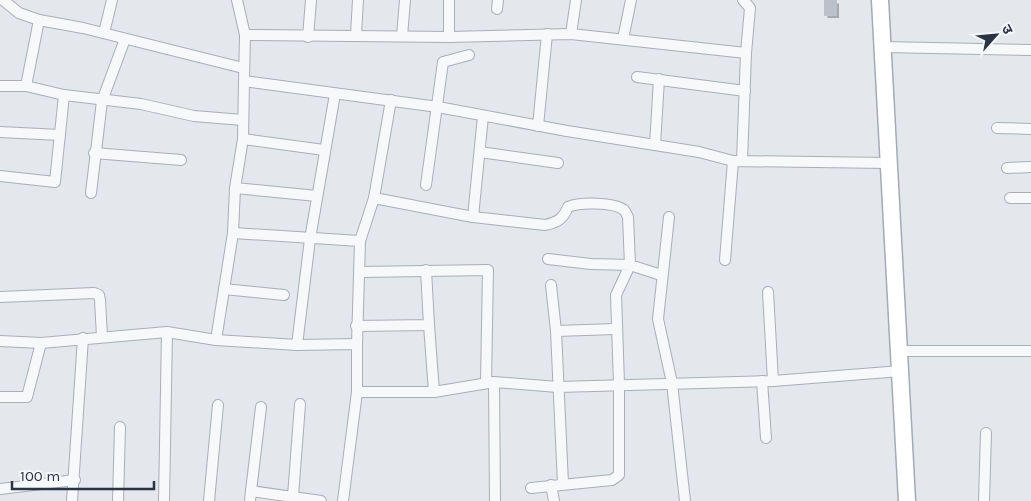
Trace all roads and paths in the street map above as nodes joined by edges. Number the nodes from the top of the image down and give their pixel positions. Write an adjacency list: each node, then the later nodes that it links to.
1 (3, 0): 12 (street)
2 (112, 0): 13 (street)
3 (237, 0): 16 (street)
4 (311, 0): 19 (street)
5 (358, 0): 17 (street)
6 (405, 0): 18 (street)
7 (449, 0): 20 (street)
8 (576, 0): 15 (street)
9 (630, 0): 22 (street)
10 (744, 0): 25 (street)
11 (880, 0): 23 (main road)
12 (39, 20): 13 (street); 32 (street)
13 (104, 33): 21 (street)
14 (547, 34): 15 (street); 20 (street); 41 (street)
15 (571, 34): 22 (street)
16 (245, 35): 19 (street); 27 (street)
17 (356, 35): 18 (street); 19 (street)
18 (402, 36): 20 (street)
19 (308, 37)
20 (449, 37)
21 (124, 39): 27 (street); 37 (street)
22 (623, 39): 25 (street)
23 (883, 47): 24 (street); 54 (main road)
24 (1031, 50)
25 (746, 53): 33 (street)
26 (469, 55): 38 (street)
27 (243, 68): 30 (street)
28 (637, 76): 29 (street)
29 (659, 79): 33 (street); 47 (street)
30 (244, 81): 34 (street); 40 (street)
31 (0, 86): 32 (street)
32 (26, 86): 35 (street)
33 (745, 91): 52 (street)
34 (335, 94): 36 (street); 48 (street)
35 (64, 95): 37 (street); 45 (street)
36 (392, 100): 38 (street); 62 (street)
37 (102, 101): 40 (street); 49 (street)
38 (438, 107): 39 (street); 58 (street)
39 (483, 116): 41 (street); 50 (street)
40 (243, 120): 46 (street)
41 (538, 126): 47 (street)
42 (997, 128): 43 (street)
43 (1031, 129)
44 (0, 132): 45 (street)
45 (60, 135): 57 (street)
46 (243, 139): 48 (street); 59 (street)
47 (655, 145): 52 (street)
48 (324, 150): 61 (street)
49 (94, 152): 51 (street); 60 (street)
50 (480, 152): 53 (street); 65 (street)
51 (181, 160)
52 (738, 161): 54 (street); 71 (street)
53 (558, 163)
54 (888, 163): 93 (main road)
55 (1031, 167): 56 (street)
56 (1006, 168)
57 (0, 176)
58 (426, 185)
59 (235, 188): 61 (street); 67 (street)
60 (91, 193)
61 (317, 196): 68 (street)
62 (374, 198): 65 (street); 69 (street)
63 (1010, 198): 64 (street)
64 (1031, 198)
65 (473, 217): 72 (street)
66 (669, 217): 75 (street)
67 (232, 233): 68 (street); 77 (street)
68 (310, 239): 69 (street); 92 (street)
69 (360, 241): 74 (street)
70 (548, 259): 72 (street)
71 (725, 260)
72 (630, 265): 75 (street); 83 (street)
73 (426, 270): 74 (street); 81 (street); 97 (street)
74 (361, 272): 82 (street)
75 (661, 275): 99 (street)
76 (551, 285): 84 (street)
77 (224, 289): 79 (street); 88 (street)
78 (768, 292): 98 (street)
79 (284, 295)
80 (0, 297): 86 (street)
81 (429, 325): 82 (street); 103 (street)
82 (356, 326): 91 (street)
83 (615, 328): 84 (street); 100 (street)
84 (556, 331): 101 (street)
85 (167, 332): 86 (street); 88 (street); 120 (street)
86 (102, 337): 87 (street)
87 (83, 338): 90 (street); 111 (street)
88 (216, 340): 92 (street)
89 (0, 341): 90 (street)
90 (41, 343): 104 (street)
91 (357, 344): 92 (street); 102 (street)
92 (297, 345)
93 (901, 351): 94 (street); 95 (main road)
94 (1031, 351)
95 (901, 371): 98 (street); 127 (main road)
96 (762, 381): 98 (street); 99 (street); 110 (street)
97 (490, 382): 101 (street); 103 (street); 124 (street)
98 (773, 382)
99 (672, 383): 100 (street); 126 (street)
100 (619, 384): 101 (street); 112 (street)
101 (558, 387): 112 (street)
102 (357, 392): 103 (street); 123 (street)
103 (434, 392)
104 (0, 397)
105 (300, 404): 117 (street)
106 (218, 405): 121 (street)
107 (261, 407): 116 (street)
108 (120, 427): 119 (street)
109 (986, 433): 128 (street)
110 (766, 438)
111 (75, 480): 115 (street); 118 (street)
112 (563, 484): 113 (street)
113 (551, 485): 114 (street); 125 (street)
114 (531, 488)
115 (0, 489)
116 (250, 496): 117 (street)
117 (293, 496): 122 (street)
118 (72, 501)
119 (118, 501)
120 (164, 501)
121 (209, 501)
122 (321, 501)
123 (343, 501)
124 (495, 501)
125 (554, 501)
126 (685, 501)
127 (907, 501)
128 (984, 501)

